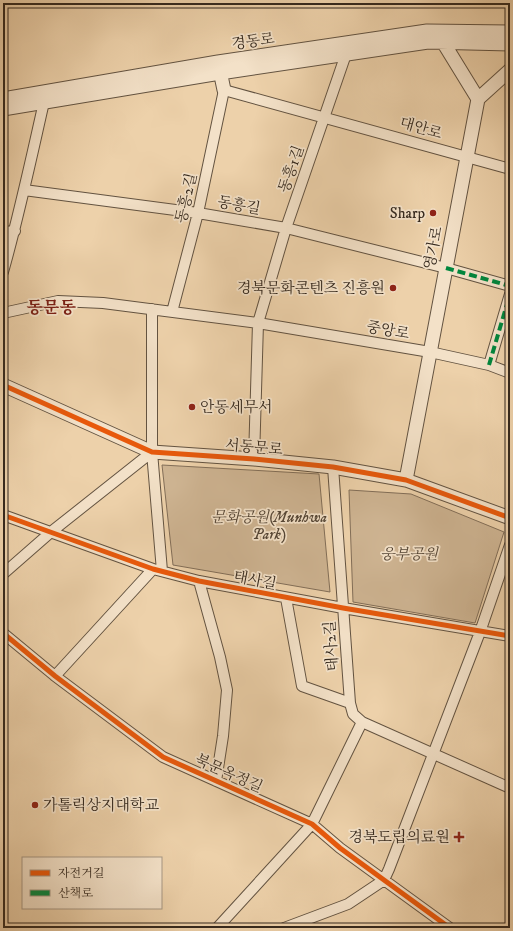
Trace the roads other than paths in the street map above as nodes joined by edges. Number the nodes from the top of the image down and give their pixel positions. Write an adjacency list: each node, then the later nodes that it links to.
1 (510, 32): 2 (street, 경동로)
2 (441, 36): 3 (street, 경동로); 4 (street, 경동로); 5 (street, 경동로); 10 (street)
3 (510, 44)
4 (346, 54): 5 (street, 경동로); 12 (street)
5 (219, 68): 7 (street); 8 (street, 경동로)
6 (510, 70): 10 (street)
7 (224, 90): 12 (street, 대안로); 16 (street, 동흥2길)
8 (44, 97): 9 (street, 경동로); 11 (street, 경동로); 15 (street)
9 (3, 99)
10 (478, 99): 13 (street, 영가로)
11 (3, 109)
12 (324, 117): 13 (street, 대안로); 17 (street, 동흥1길)
13 (467, 157): 14 (street, 대안로); 20 (street, 영가로)
14 (510, 169)
15 (24, 190): 16 (street, 동흥길); 18 (street)
16 (198, 213): 17 (street, 동흥길); 25 (street, 동흥2길)
17 (286, 228): 20 (street, 동흥길); 27 (street, 동흥1길)
18 (15, 230): 19 (street); 21 (street)
19 (3, 232)
20 (446, 268): 22 (street, 동흥길); 28 (street, 영가로)
21 (3, 272)
22 (510, 286)
23 (510, 294): 29 (street)
24 (152, 309): 25 (street, 중앙로); 26 (street, 중앙로); 32 (street)
25 (172, 312): 27 (street, 중앙로)
26 (3, 313)
27 (258, 323): 28 (street, 중앙로); 33 (street)
28 (430, 352): 29 (street, 중앙로); 35 (street, 영가로)
29 (489, 365): 30 (street, 중앙로)
30 (510, 373)
31 (3, 385): 32 (street, 서동문로)
32 (152, 452): 33 (street, 서동문로); 38 (street); 40 (street)
33 (254, 459): 34 (street, 서동문로)
34 (333, 467): 35 (street, 서동문로); 44 (street, 태사2길)
35 (406, 480): 37 (street, 서동문로)
36 (3, 514): 38 (street, 태사길)
37 (510, 518)
38 (51, 532): 40 (street, 태사길); 41 (street)
39 (510, 545): 46 (street)
40 (158, 570): 42 (street, 태사길); 48 (street)
41 (3, 574)
42 (199, 581): 43 (street, 태사길); 52 (street)
43 (286, 598): 44 (street, 태사길); 49 (street, 태사길)
44 (343, 608): 46 (street, 태사길); 49 (street, 태사2길)
45 (3, 632): 48 (street, 북문옥정길)
46 (480, 632): 47 (street, 태사길); 51 (street)
47 (510, 636)
48 (56, 676): 52 (street, 북문옥정길)
49 (350, 703): 50 (street, 태사2길)
50 (362, 722): 51 (street); 54 (street)
51 (433, 754): 53 (street); 55 (street)
52 (216, 781): 54 (street, 북문옥정길)
53 (510, 788)
54 (312, 824): 55 (street, 북문옥정길); 56 (street)
55 (384, 880): 57 (street); 58 (street, 북문옥정길)
56 (217, 928)
57 (284, 928)
58 (450, 928)

